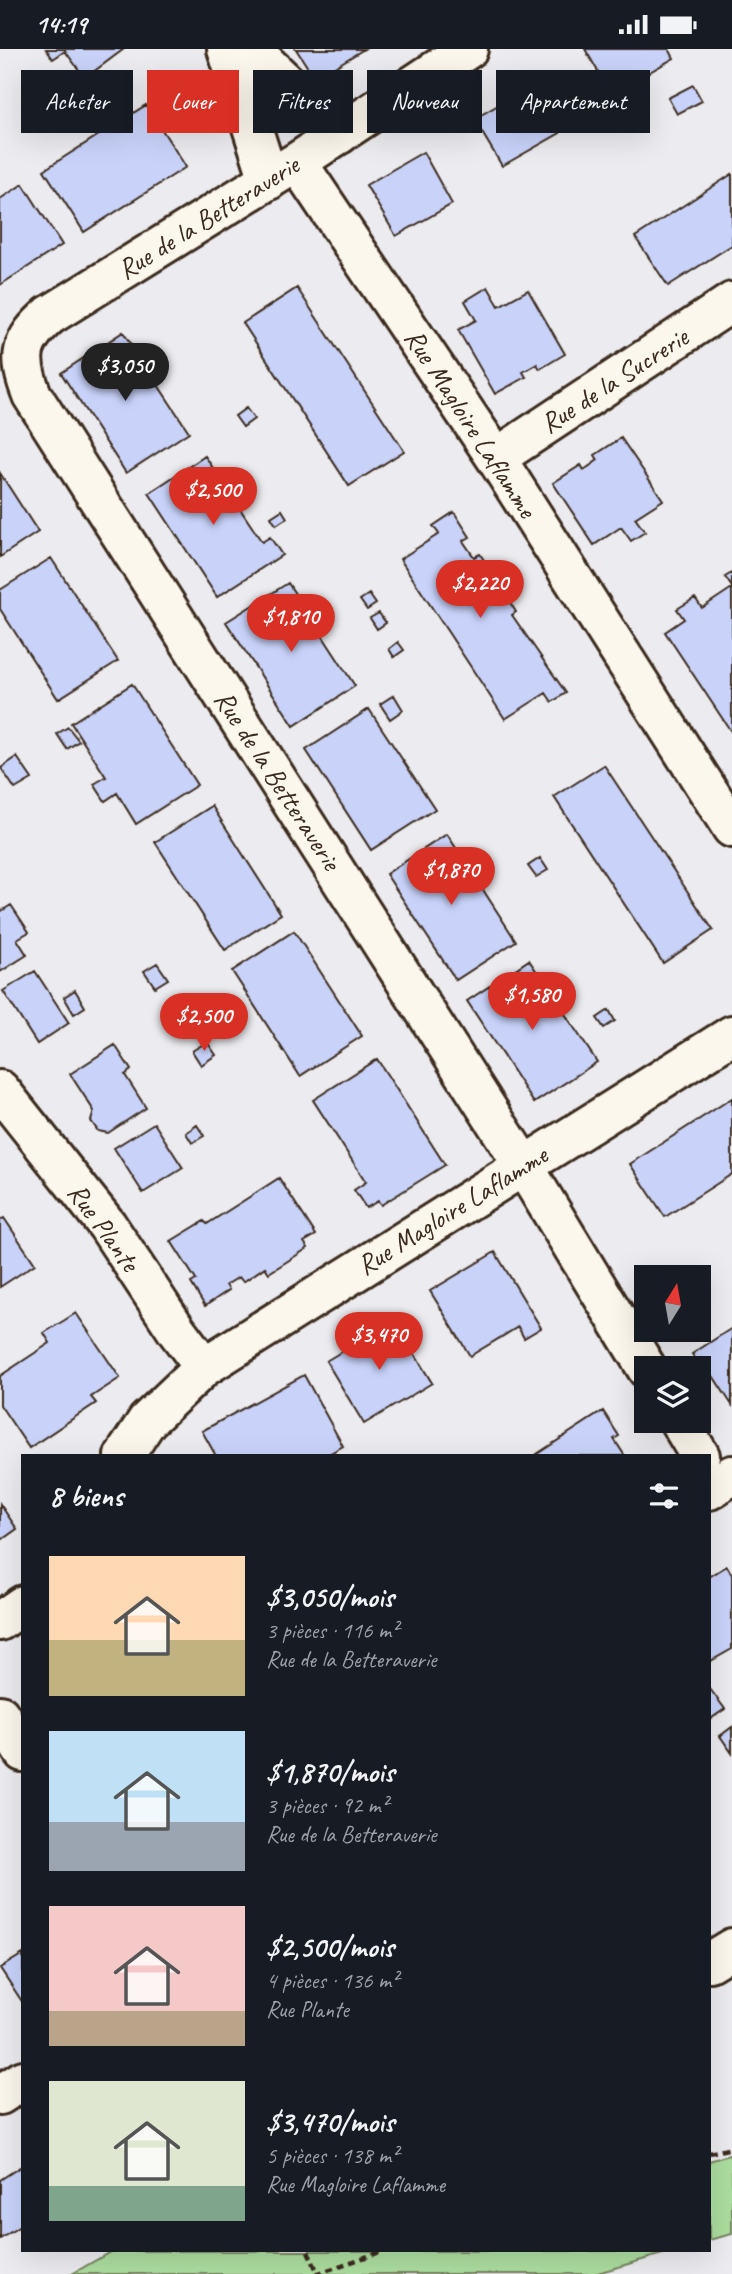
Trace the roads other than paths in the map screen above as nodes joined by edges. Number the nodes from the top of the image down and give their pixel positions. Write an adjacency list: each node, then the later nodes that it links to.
1 (227, 49): 5 (street, Rue Magloire Laflamme)
2 (251, 49): 4 (street)
3 (467, 49): 4 (street, Rue de la Betteraverie)
4 (340, 134): 5 (street, Rue de la Betteraverie)
5 (283, 171): 7 (street, Rue Magloire Laflamme); 11 (street, Rue de la Betteraverie)
6 (732, 302): 7 (street, Rue de la Sucrerie)
7 (496, 458): 8 (street, Rue Magloire Laflamme)
8 (732, 828)
9 (732, 1035): 11 (street, Rue Magloire Laflamme)
10 (0, 1090): 13 (street, Rue Plante)
11 (523, 1165): 12 (street); 13 (street, Rue Magloire Laflamme)
12 (639, 1356)
13 (204, 1367): 15 (street, Rue Magloire Laflamme)
14 (687, 1433): 16 (street)
15 (125, 1454)
16 (700, 1454)
17 (21, 1606): 18 (street)
18 (0, 1621)
19 (0, 1715): 20 (street)
20 (21, 1749)
21 (732, 1948): 22 (street)
22 (711, 1961)
23 (21, 2081): 24 (street)
24 (0, 2095)

